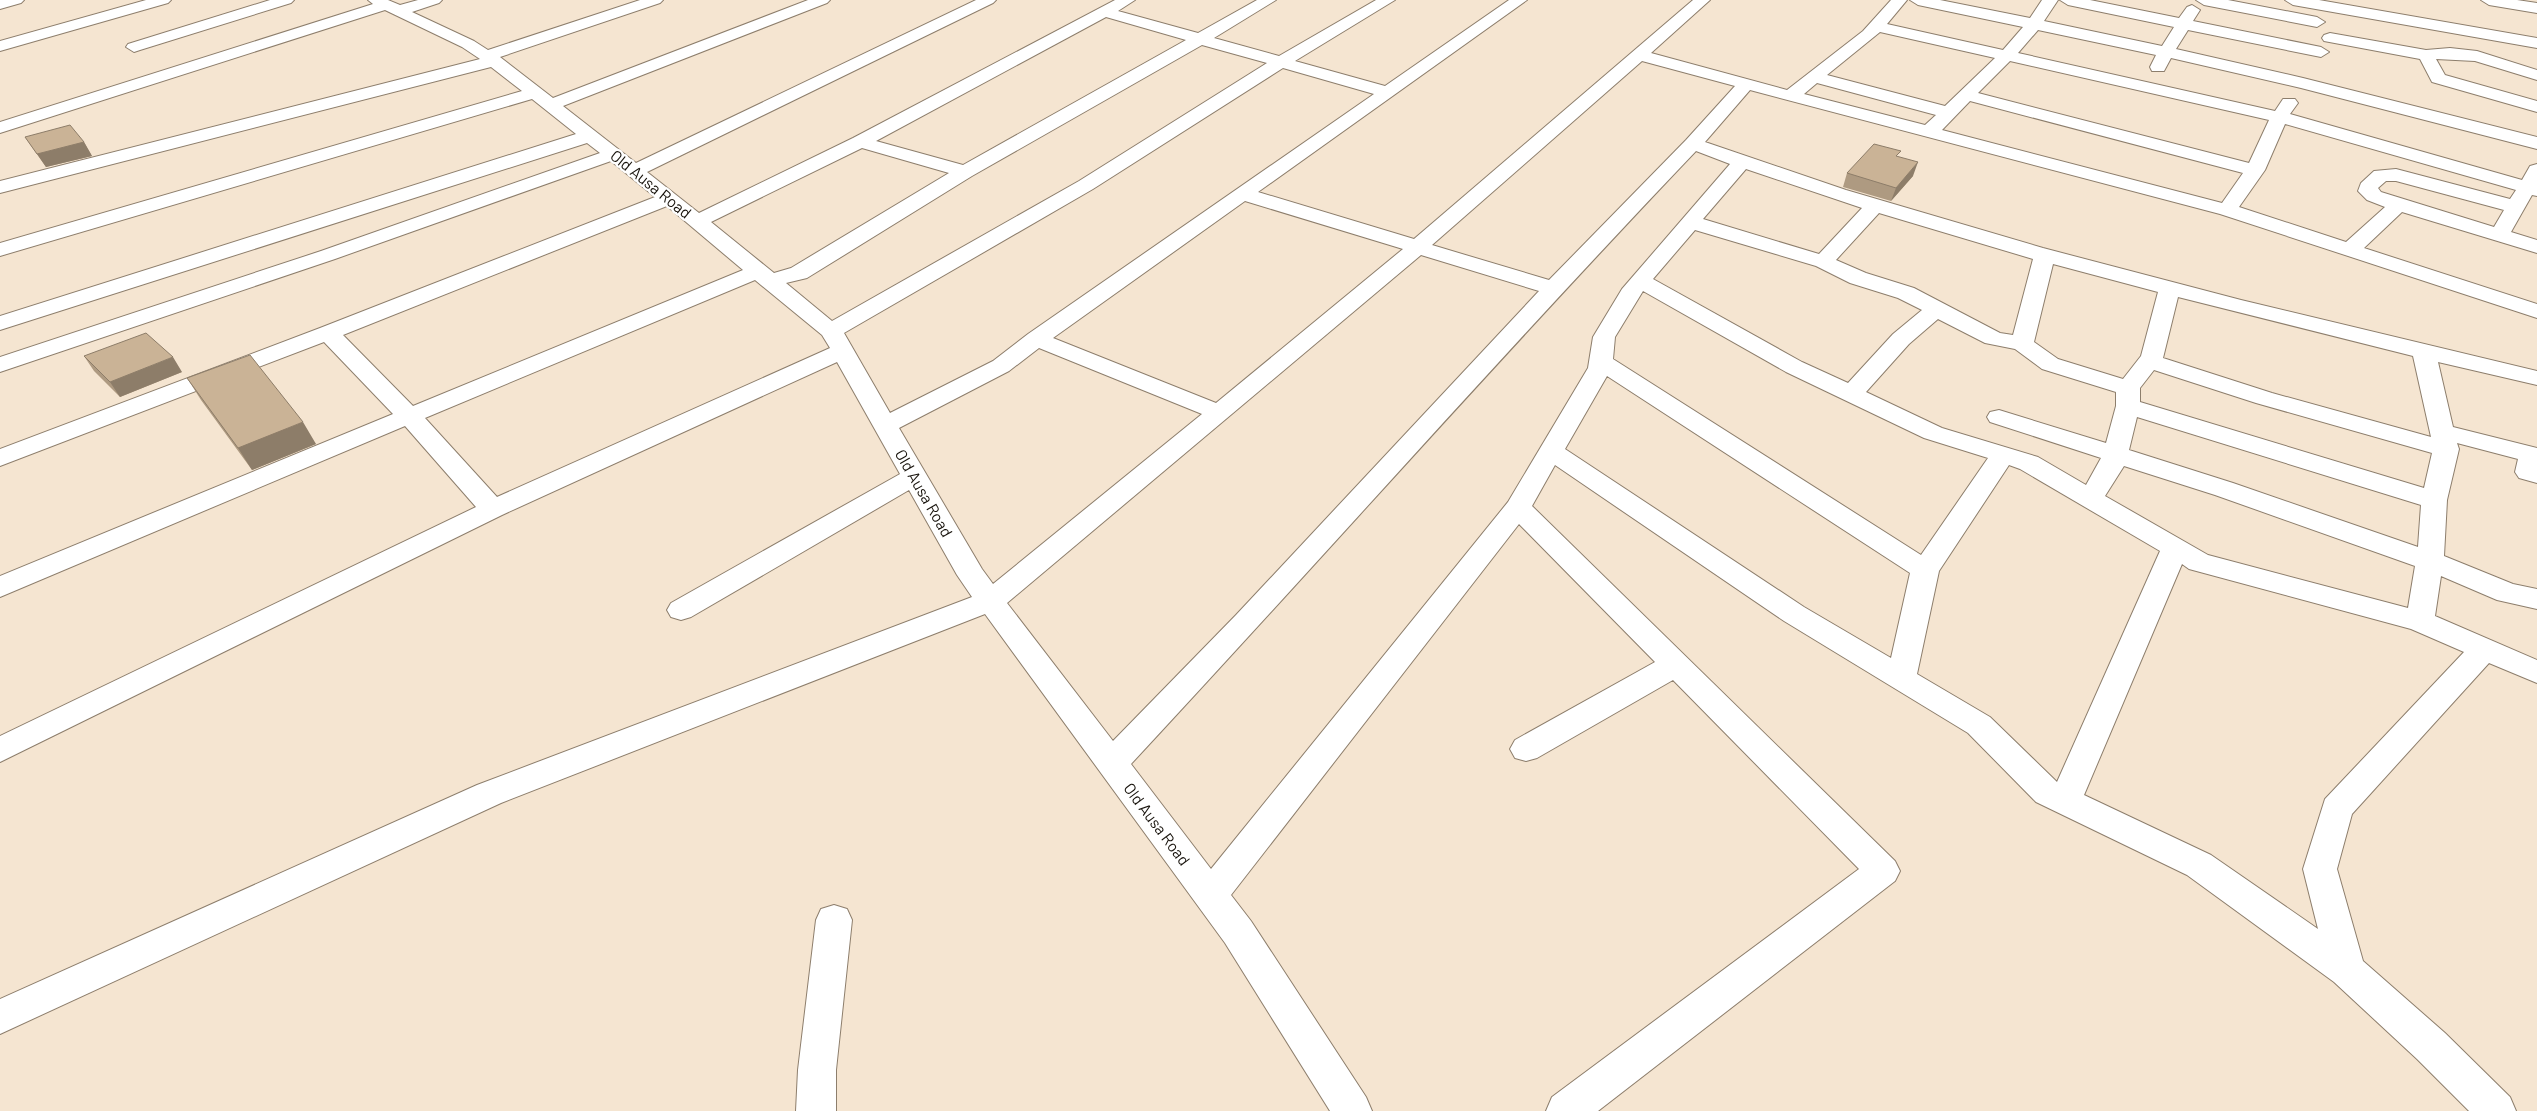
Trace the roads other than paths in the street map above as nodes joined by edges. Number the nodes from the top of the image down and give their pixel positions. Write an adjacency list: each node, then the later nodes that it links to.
1 (16, 0): 21 (street)
2 (163, 0): 33 (street)
3 (286, 0): 34 (street)
4 (434, 0): 22 (street)
5 (655, 0): 39 (street)
6 (822, 0): 50 (street)
7 (988, 0): 62 (street)
8 (1127, 0): 25 (street)
9 (1268, 0): 30 (street)
10 (1387, 0): 41 (street)
11 (1519, 0): 47 (street)
12 (1702, 0): 37 (street)
13 (1899, 0): 28 (street)
14 (1918, 0): 26 (street)
15 (2050, 0): 26 (street)
16 (2068, 0): 27 (street)
17 (2197, 0): 27 (street)
18 (2204, 0): 31 (street)
19 (2293, 0): 23 (street)
20 (2491, 0): 24 (street)
21 (0, 4)
22 (387, 5): 39 (street, Old Ausa Road); 54 (street)
23 (2351, 5): 29 (street); 31 (street)
24 (2537, 8)
25 (1104, 12): 30 (street); 57 (street)
26 (2034, 24): 35 (street); 36 (street)
27 (2184, 24): 31 (street); 35 (street)
28 (1876, 26): 36 (street); 43 (street)
29 (2501, 36): 32 (street); 40 (street)
30 (1200, 39): 41 (street); 64 (street)
31 (2329, 39): 38 (street); 44 (street)
32 (2537, 43)
33 (0, 46)
34 (134, 47)
35 (2166, 52): 44 (street); 46 (street)
36 (2008, 54): 46 (street); 48 (street)
37 (1640, 55): 45 (street); 76 (street)
38 (2426, 55): 40 (street); 51 (street)
39 (490, 59): 50 (street, Old Ausa Road); 66 (street)
40 (2490, 59): 42 (street)
41 (1281, 62): 47 (street); 91 (street)
42 (2537, 75)
43 (1813, 77): 49 (street); 52 (street)
44 (2303, 83): 53 (street); 58 (street)
45 (1746, 84): 49 (street); 59 (street)
46 (2146, 85): 53 (street)
47 (1387, 92): 67 (street)
48 (1966, 95): 52 (street); 63 (street)
49 (1790, 96): 55 (street)
50 (543, 99): 56 (street, Old Ausa Road); 78 (street)
51 (2537, 107)
52 (1949, 113): 55 (street)
53 (2279, 117): 63 (street); 65 (street)
54 (0, 128)
55 (1928, 133): 72 (street)
56 (590, 136): 60 (street, Old Ausa Road); 88 (street)
57 (860, 142): 64 (street); 73 (street)
58 (2537, 143)
59 (1693, 144): 61 (street); 85 (street)
60 (614, 154): 62 (street, Old Ausa Road); 96 (street)
61 (1742, 162): 69 (street); 74 (street)
62 (634, 170): 68 (street, Old Ausa Road)
63 (2255, 170): 72 (street)
64 (965, 172): 82 (street)
65 (2534, 183): 71 (street)
66 (0, 187)
67 (1243, 194): 76 (street); 90 (street)
68 (669, 198): 73 (street, Old Ausa Road); 89 (street)
69 (1875, 206): 80 (street); 81 (street)
70 (2398, 206): 71 (street); 75 (street); 79 (street)
71 (2517, 207): 75 (street)
72 (2227, 210): 79 (street)
73 (698, 221): 82 (street, Old Ausa Road)
74 (1691, 222): 81 (street); 83 (street)
75 (2499, 235): 77 (street)
76 (1418, 246): 85 (street); 100 (street)
77 (2537, 247)
78 (0, 250)
79 (2350, 250): 87 (street)
80 (2045, 254): 84 (street); 92 (street)
81 (1823, 262): 86 (street)
82 (765, 276): 91 (street, Old Ausa Road); 101 (street)
83 (1640, 280): 95 (street); 98 (street)
84 (2170, 287): 93 (street); 94 (street)
85 (1553, 288): 129 (street)
86 (1935, 310): 92 (street); 98 (street)
87 (2537, 310)
88 (0, 323)
89 (328, 333): 101 (street); 108 (street)
90 (1036, 339): 100 (street); 103 (street)
91 (837, 341): 103 (street, Old Ausa Road); 114 (street)
92 (2022, 344): 99 (street)
93 (2424, 352): 97 (street); 104 (street)
94 (2149, 361): 99 (street); 104 (street)
95 (1601, 362): 105 (street); 117 (street)
96 (0, 365)
97 (2537, 378)
98 (1852, 394): 107 (street)
99 (2128, 397): 106 (street); 112 (street)
100 (1220, 413): 120 (street)
101 (409, 416): 114 (street); 118 (street)
102 (1999, 417): 106 (street)
103 (885, 424): 110 (street, Old Ausa Road)
104 (2444, 440): 109 (street); 112 (street)
105 (1551, 451): 113 (street); 126 (street)
106 (2114, 454): 111 (street); 116 (street)
107 (2002, 456): 111 (street); 117 (street)
108 (0, 458)
109 (2537, 475)
110 (915, 476): 120 (street, Old Ausa Road); 121 (street)
111 (2090, 498): 115 (street)
112 (2434, 500): 116 (street)
113 (1518, 507): 124 (street); 131 (street)
114 (493, 509): 128 (street)
115 (2175, 549): 122 (street); 130 (street)
116 (2430, 561): 119 (street); 122 (street)
117 (1924, 570): 126 (street)
118 (0, 587)
119 (2537, 600)
120 (991, 601): 129 (street, Old Ausa Road); 134 (street)
121 (681, 610)
122 (2420, 621): 123 (street)
123 (2485, 649): 125 (street); 133 (street)
124 (1676, 664): 127 (street); 137 (street)
125 (2537, 672)
126 (1901, 678): 130 (street)
127 (1526, 749)
128 (0, 750)
129 (1112, 763): 131 (street, Old Ausa Road)
130 (2065, 801): 133 (street)
131 (1210, 895): 136 (street, Old Ausa Road)
132 (834, 920): 135 (street)
133 (2347, 970): 138 (street)
134 (0, 1017)
135 (816, 1111)
136 (1352, 1111)
137 (1566, 1111)
138 (2496, 1111)

